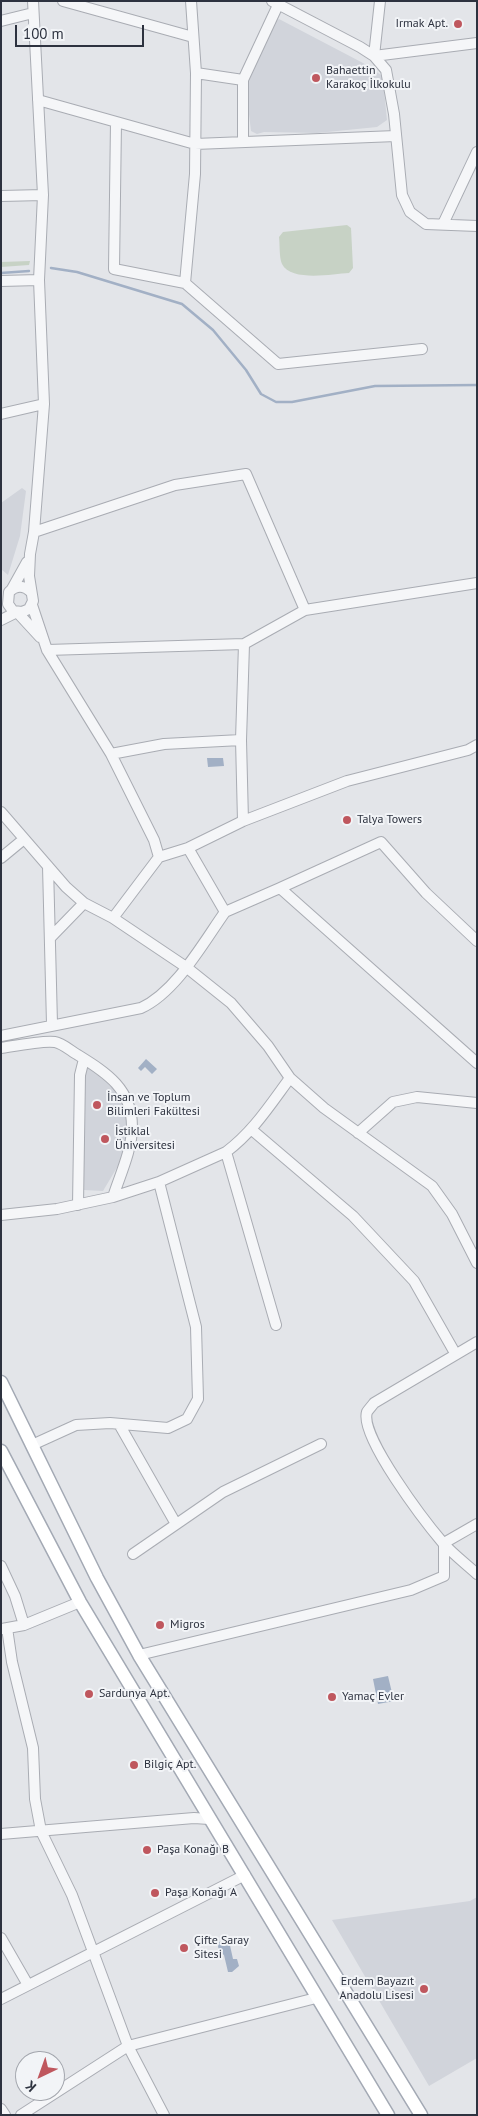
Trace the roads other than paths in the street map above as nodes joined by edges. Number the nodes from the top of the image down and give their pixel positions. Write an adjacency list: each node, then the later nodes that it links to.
1 (33, 1): 6 (street)
2 (63, 1): 8 (street)
3 (191, 1): 8 (street)
4 (380, 1): 10 (street)
5 (275, 3): 10 (street); 12 (street)
6 (33, 14): 7 (street); 13 (street)
7 (1, 21)
8 (193, 37): 11 (street)
9 (477, 43): 10 (street)
10 (374, 56): 15 (street)
11 (196, 73): 12 (street); 17 (street)
12 (243, 80): 16 (street)
13 (38, 100): 14 (street); 19 (street)
14 (116, 122): 17 (street); 25 (street)
15 (396, 136): 16 (street); 21 (street)
16 (243, 142): 17 (street)
17 (196, 144): 25 (street)
18 (477, 152): 21 (street)
19 (43, 195): 20 (street); 23 (street)
20 (1, 196)
21 (443, 224): 22 (street)
22 (477, 226)
23 (39, 280): 24 (street); 27 (street)
24 (1, 281)
25 (185, 283): 26 (street)
26 (422, 349)
27 (44, 404): 28 (street); 29 (street)
28 (1, 414)
29 (34, 532): 30 (street); 36 (street)
30 (30, 554): 32 (street); 33 (street)
31 (477, 583): 36 (street)
32 (9, 592): 33 (street); 34 (street); 37 (street)
33 (31, 592): 35 (street)
34 (1, 605)
35 (32, 605): 37 (street); 39 (street)
36 (305, 610): 40 (street)
37 (17, 612): 38 (street); 39 (street)
38 (1, 620)
39 (42, 640): 41 (street)
40 (244, 644): 41 (street); 42 (street)
41 (47, 650): 44 (street)
42 (241, 740): 44 (street); 46 (street)
43 (477, 745): 46 (street)
44 (111, 754): 49 (street)
45 (1, 812): 47 (street)
46 (243, 821): 48 (street)
47 (24, 839): 50 (street); 51 (street)
48 (188, 848): 49 (street); 54 (street)
49 (159, 857): 55 (street)
50 (1, 858)
51 (48, 866): 53 (street); 56 (street)
52 (280, 888): 54 (street); 57 (street); 63 (street)
53 (84, 903): 55 (street); 56 (street)
54 (225, 912): 58 (street)
55 (113, 918): 58 (street)
56 (50, 938): 59 (street)
57 (477, 941)
58 (186, 967): 59 (street); 64 (street)
59 (52, 1024): 60 (street)
60 (1, 1036)
61 (1, 1048): 62 (street)
62 (84, 1059): 70 (street); 71 (street)
63 (477, 1063)
64 (290, 1078): 66 (street); 67 (street)
65 (477, 1103): 67 (street)
66 (252, 1130): 68 (street); 76 (street)
67 (358, 1133): 73 (street)
68 (226, 1152): 69 (street); 74 (street)
69 (159, 1182): 70 (street); 78 (street)
70 (113, 1197): 71 (street)
71 (78, 1205): 72 (street)
72 (1, 1215)
73 (477, 1263)
74 (276, 1325)
75 (477, 1342): 76 (street)
76 (455, 1353): 84 (street)
77 (1, 1382): 80 (main road)
78 (119, 1424): 80 (street); 82 (street)
79 (321, 1444): 82 (street)
80 (32, 1445): 91 (main road)
81 (1, 1451): 88 (main road)
82 (176, 1524): 85 (street)
83 (477, 1524): 84 (street)
84 (444, 1543): 87 (street); 91 (street)
85 (133, 1554)
86 (1, 1566): 89 (street)
87 (477, 1574)
88 (80, 1602): 89 (street); 92 (main road)
89 (24, 1625): 90 (street)
90 (4, 1629): 93 (street)
91 (139, 1655): 107 (main road)
92 (209, 1819): 93 (street); 95 (main road)
93 (41, 1831): 94 (street); 97 (street)
94 (1, 1834)
95 (245, 1875): 97 (street); 99 (main road)
96 (1, 1938): 98 (street)
97 (94, 1951): 98 (street); 101 (street)
98 (28, 1985): 100 (street)
99 (316, 1998): 101 (street); 106 (main road)
100 (1, 1999)
101 (128, 2046): 104 (street); 105 (street)
102 (1, 2109): 103 (street)
103 (6, 2115)
104 (21, 2115)
105 (164, 2115)
106 (388, 2115)
107 (420, 2115)

